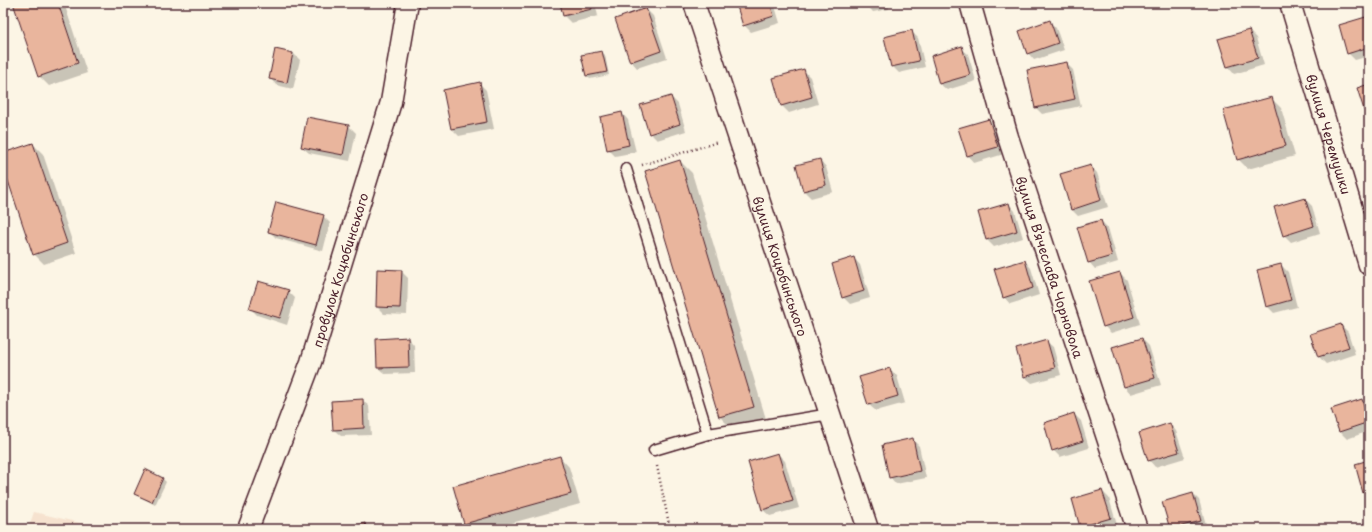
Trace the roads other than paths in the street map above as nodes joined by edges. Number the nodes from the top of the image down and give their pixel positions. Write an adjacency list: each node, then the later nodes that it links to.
1 (408, 3): 10 (street, провулок Коцюбинського)
2 (694, 3): 7 (street, вулиця Коцюбинського)
3 (970, 3): 12 (street, вулиця Вʼячеслава Чорновола)
4 (1290, 3): 6 (street, вулиця Черемушки)
5 (626, 169): 8 (lane)
6 (1369, 265)
7 (830, 414): 8 (lane); 11 (street, вулиця Коцюбинського)
8 (708, 434): 9 (lane)
9 (654, 450)
10 (248, 529)
11 (868, 529)
12 (1137, 529)

